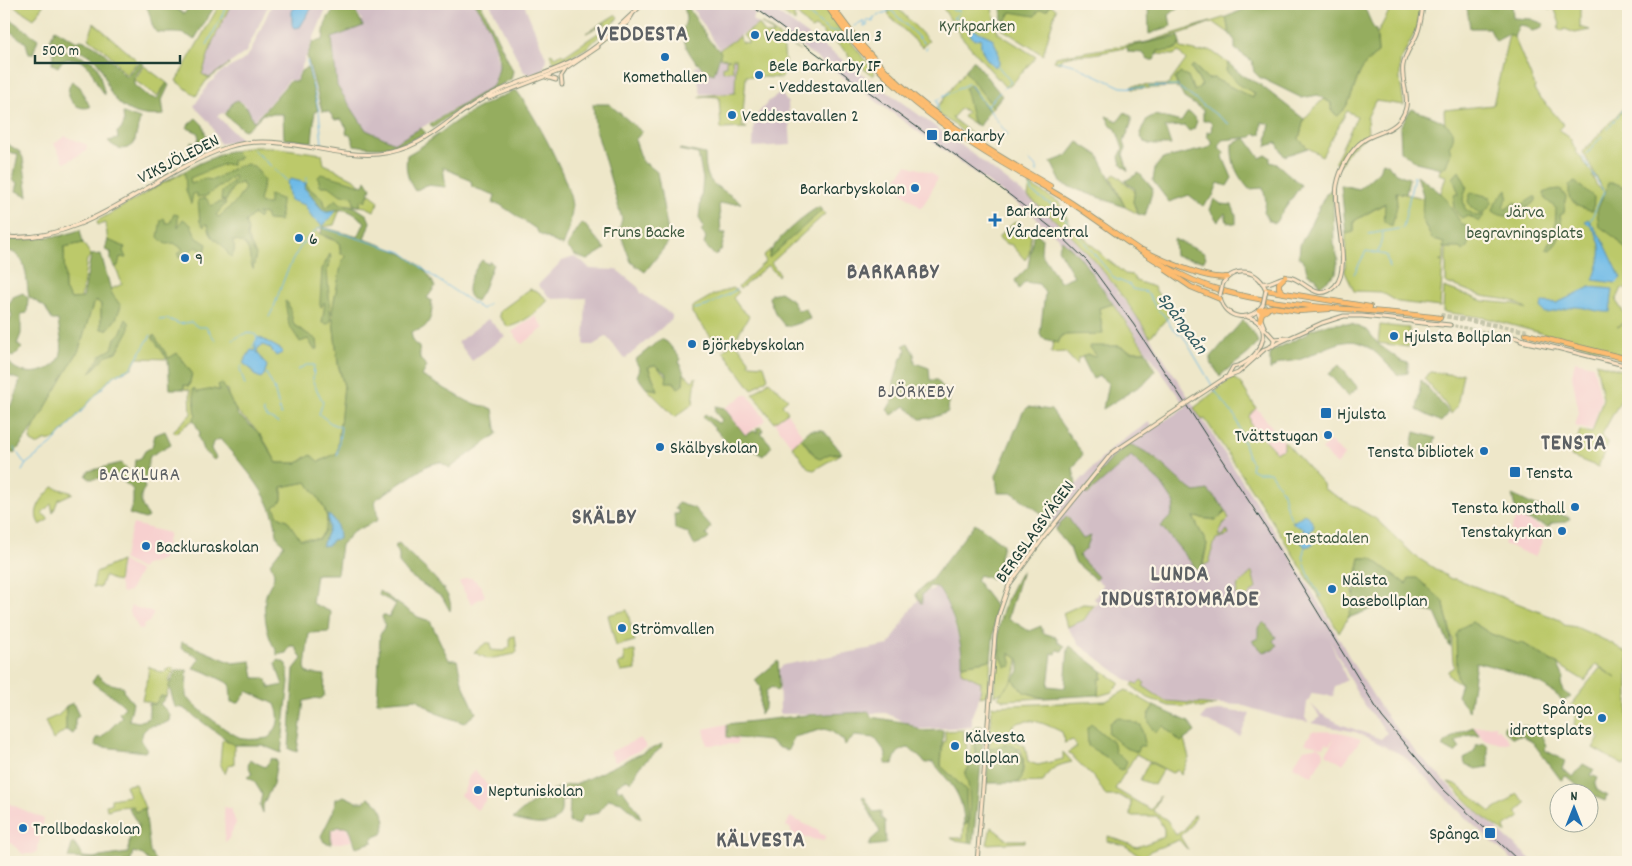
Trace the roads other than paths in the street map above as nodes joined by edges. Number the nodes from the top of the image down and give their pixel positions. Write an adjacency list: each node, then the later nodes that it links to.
1 (644, 4): 5 (main road, VIKSJÖLEDEN); 6 (main road, VIKSJÖLEDEN)
2 (826, 4): 15 (highway)
3 (832, 4): 14 (highway)
4 (1423, 4): 17 (main road)
5 (635, 14): 6 (main road, VIKSJÖLEDEN); 7 (main road, VIKSJÖLEDEN)
6 (625, 21): 7 (main road, VIKSJÖLEDEN); 12 (main road, VIKSJÖLEDEN)
7 (609, 38): 8 (main road, VIKSJÖLEDEN)
8 (567, 68): 9 (main road, VIKSJÖLEDEN); 11 (main road)
9 (545, 77): 10 (main road); 12 (main road, VIKSJÖLEDEN)
10 (556, 80)
11 (562, 85)
12 (479, 101): 13 (main road, VIKSJÖLEDEN)
13 (4, 237)
14 (1142, 250): 16 (highway); 22 (highway)
15 (1150, 259): 21 (highway); 22 (highway)
16 (1228, 277): 18 (main road); 21 (main road, bridge)
17 (1285, 277): 18 (main road); 19 (main road); 20 (highway)
18 (1262, 283): 19 (main road)
19 (1266, 289): 20 (highway); 26 (main road, bridge)
20 (1283, 292): 23 (highway)
21 (1220, 297): 27 (main road)
22 (1297, 302): 23 (highway); 25 (highway)
23 (1370, 307): 25 (highway)
24 (1278, 308): 25 (highway); 26 (highway); 28 (highway)
25 (1345, 308)
26 (1258, 311): 27 (main road); 28 (main road)
27 (1248, 317): 33 (main road)
28 (1260, 320): 34 (main road)
29 (1450, 326): 31 (main road)
30 (1526, 332): 38 (highway)
31 (1292, 336): 34 (main road); 36 (main road, BERGSLAGSVÄGEN)
32 (1513, 337): 39 (main road)
33 (1264, 338): 34 (main road); 35 (main road, BERGSLAGSVÄGEN)
34 (1273, 338): 36 (main road)
35 (1262, 343): 37 (main road); 40 (main road, BERGSLAGSVÄGEN)
36 (1273, 346): 37 (main road, BERGSLAGSVÄGEN)
37 (1268, 348): 40 (main road, BERGSLAGSVÄGEN)
38 (1628, 358)
39 (1628, 366)
40 (1238, 369): 41 (main road, BERGSLAGSVÄGEN); 41 (main road, BERGSLAGSVÄGEN)
41 (1233, 372): 42 (main road, BERGSLAGSVÄGEN, bridge)
42 (977, 862)

